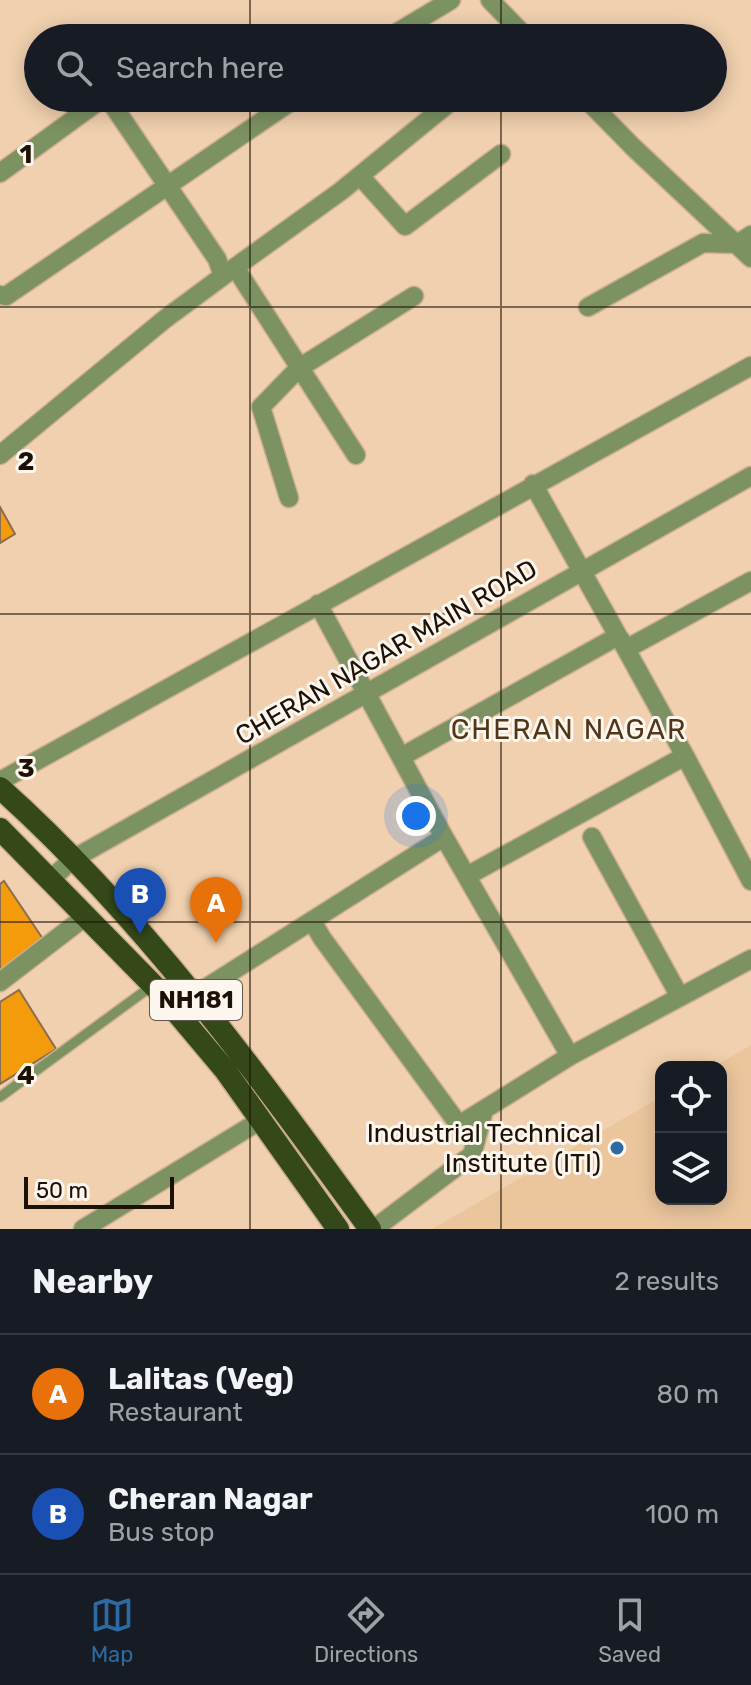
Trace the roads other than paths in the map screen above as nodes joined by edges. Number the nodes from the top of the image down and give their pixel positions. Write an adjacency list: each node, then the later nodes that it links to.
1 (451, 0): 3 (street)
2 (490, 0): 4 (street)
3 (411, 24)
4 (513, 24)
5 (86, 112): 11 (street)
6 (116, 112): 13 (street)
7 (275, 112): 13 (street)
8 (438, 112): 12 (street)
9 (599, 112): 14 (street)
10 (501, 154): 12 (street)
11 (0, 173)
12 (360, 176): 16 (street)
13 (167, 186): 16 (street); 17 (street)
14 (744, 239): 15 (street); 19 (street)
15 (751, 258)
16 (229, 271): 21 (street); 22 (street)
17 (0, 295)
18 (414, 296): 21 (street)
19 (588, 307)
20 (751, 366): 25 (street)
21 (299, 368): 23 (street); 26 (street)
22 (0, 455)
23 (356, 455)
24 (751, 476): 27 (street, CHERAN NAGAR MAIN ROAD)
25 (533, 484): 27 (street); 29 (street)
26 (289, 498)
27 (581, 571): 30 (street); 31 (street, CHERAN NAGAR MAIN ROAD)
28 (751, 581): 30 (street)
29 (318, 604): 31 (street); 34 (street)
30 (622, 643): 32 (street); 33 (street)
31 (366, 693): 33 (street); 39 (street, CHERAN NAGAR MAIN ROAD)
32 (685, 756): 40 (street); 42 (street)
33 (401, 757): 37 (street)
34 (0, 781)
35 (0, 788): 39 (highway, NH181)
36 (0, 829): 41 (highway, NH181)
37 (444, 837): 40 (street); 44 (street)
38 (592, 837): 49 (street)
39 (73, 859): 41 (street, CHERAN NAGAR MAIN ROAD); 48 (highway, NH181)
40 (467, 876): 50 (street)
41 (51, 879): 43 (highway, NH181)
42 (751, 881)
43 (86, 916): 46 (street); 47 (highway, NH181)
44 (312, 921): 48 (street); 52 (street)
45 (751, 959): 49 (street)
46 (0, 982)
47 (153, 985): 51 (lane); 53 (highway, NH181)
48 (193, 996): 56 (highway, NH181)
49 (680, 997): 50 (street)
50 (570, 1056): 52 (street)
51 (0, 1097)
52 (484, 1110): 56 (street)
53 (261, 1120): 54 (street); 55 (highway, NH181)
54 (83, 1229)
55 (338, 1229)
56 (372, 1229)

